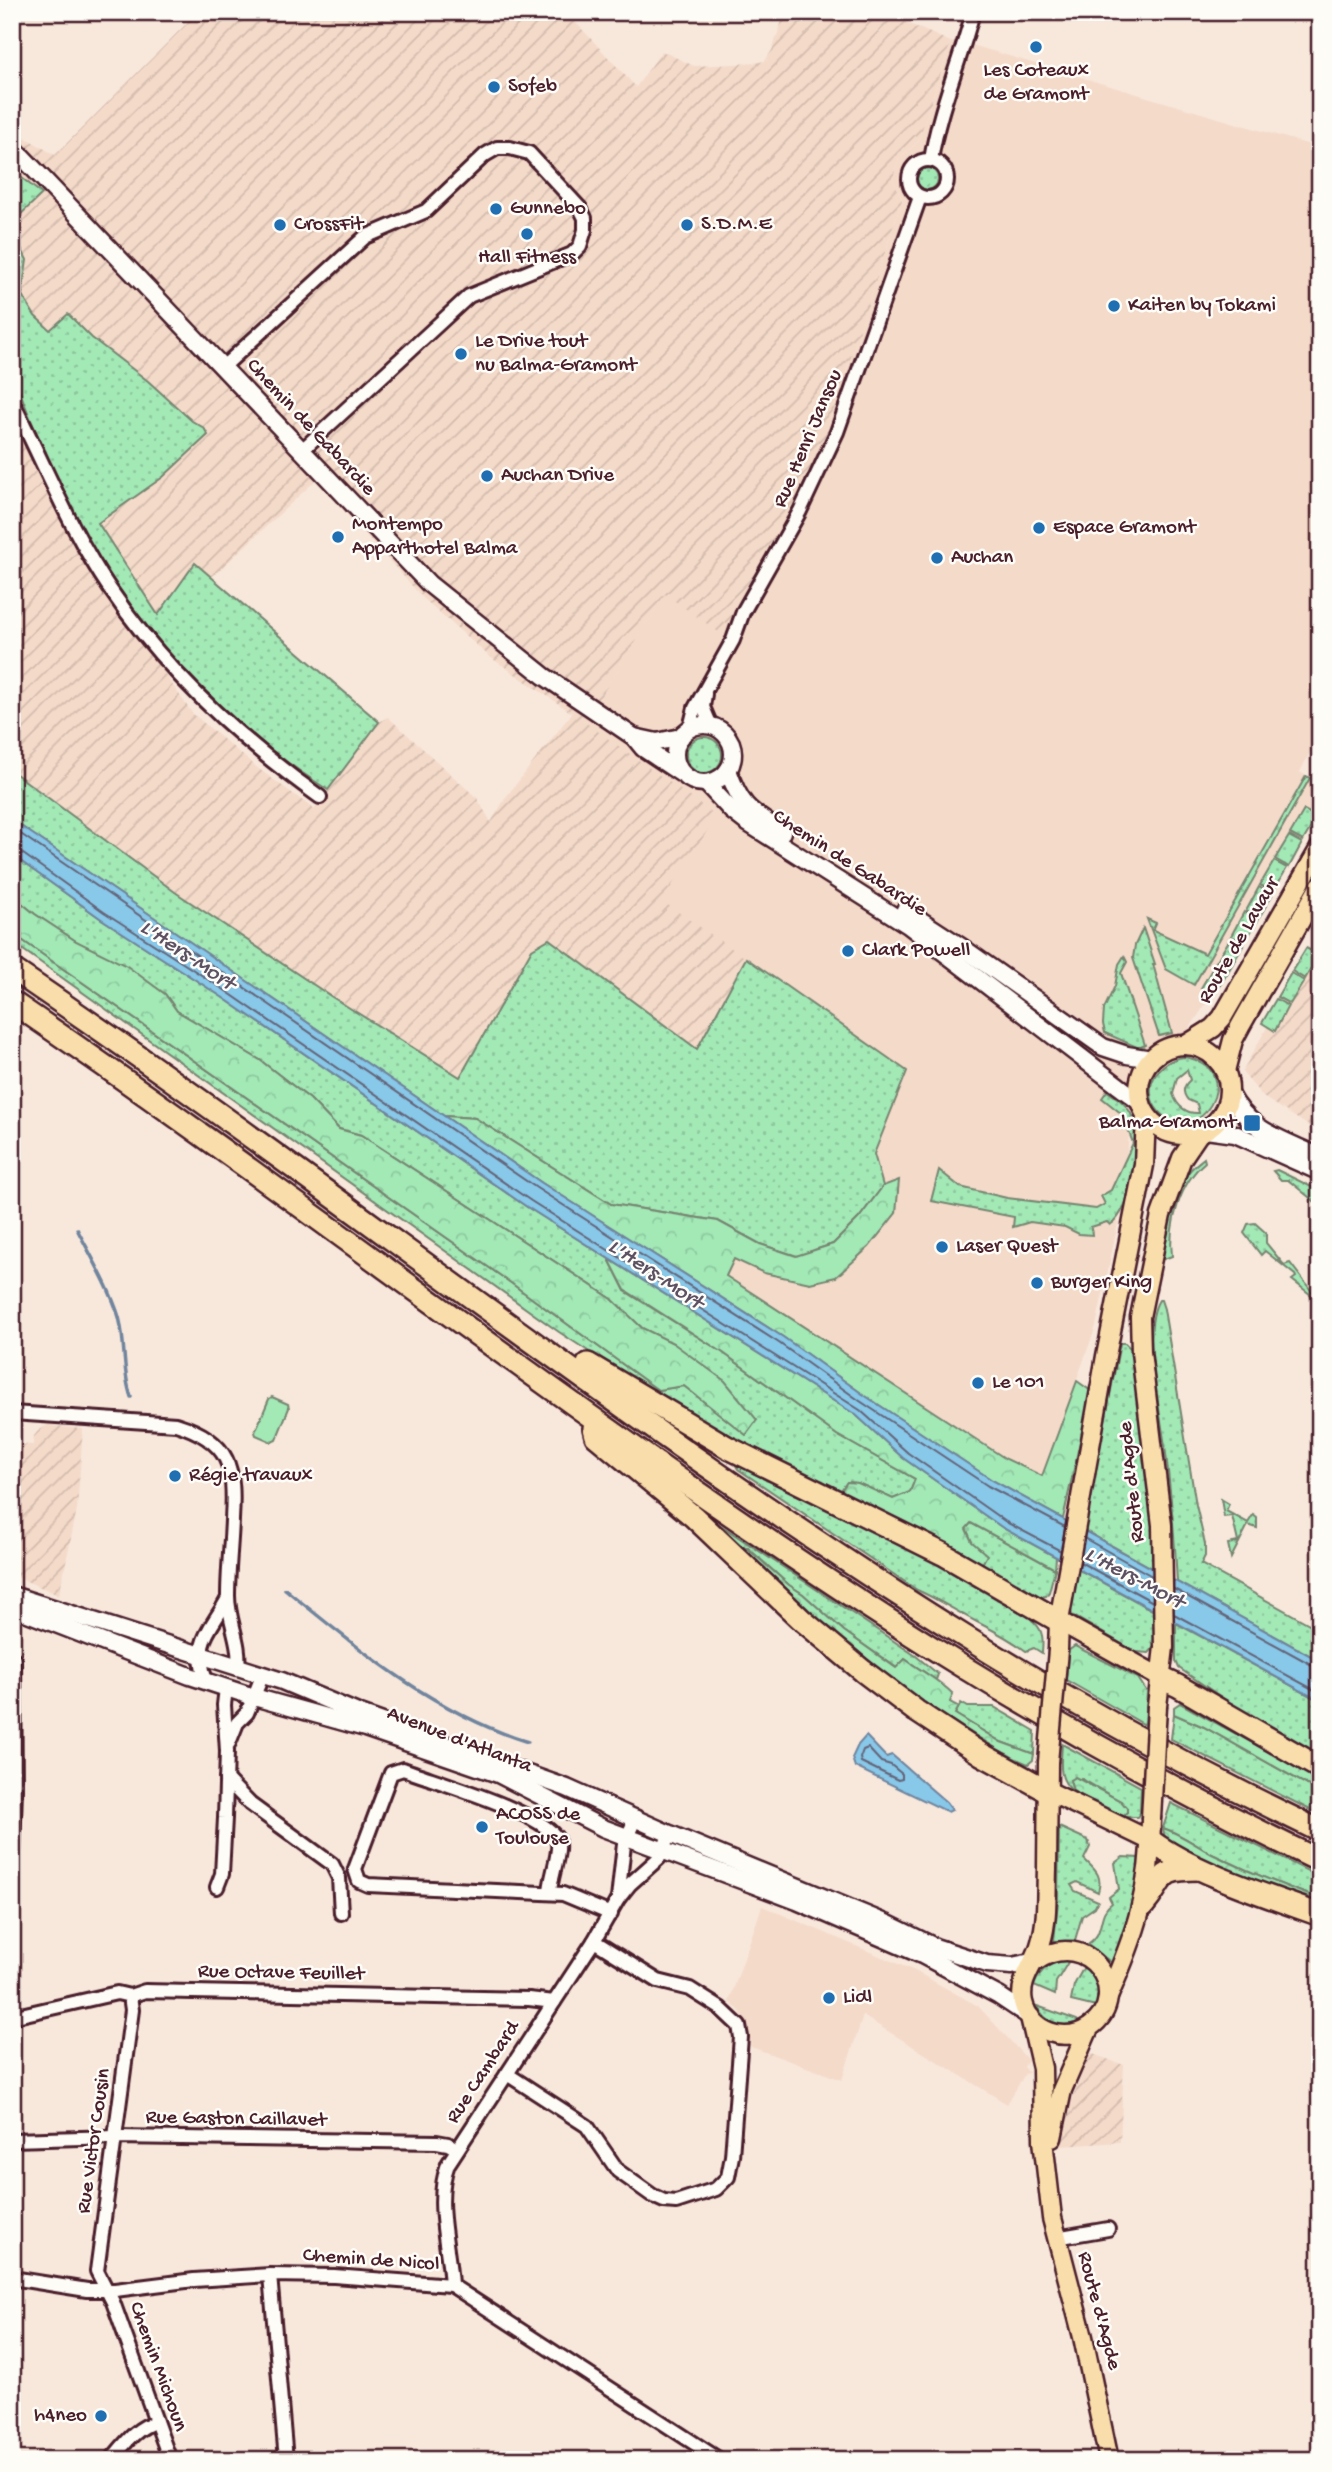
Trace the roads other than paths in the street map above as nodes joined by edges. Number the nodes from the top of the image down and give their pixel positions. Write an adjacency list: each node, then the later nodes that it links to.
1 (973, 12): 3 (street)
2 (12, 146): 5 (street, Chemin de Gabardie)
3 (931, 160): 4 (street); 4 (street)
4 (920, 197): 8 (street, Rue Henri Jansou)
5 (223, 367): 7 (street, Chemin de Gabardie); 7 (street)
6 (12, 401): 15 (street)
7 (301, 451): 11 (street, Chemin de Gabardie)
8 (708, 684): 9 (street, Rue Henri Jansou); 10 (street, Rue Henri Jansou)
9 (711, 726): 10 (street); 12 (street)
10 (686, 732): 11 (street, Chemin de Gabardie); 13 (street)
11 (634, 737): 13 (street, Chemin de Gabardie)
12 (728, 770): 14 (street); 21 (street, Chemin de Gabardie)
13 (682, 774): 14 (street)
14 (706, 783): 24 (street, Chemin de Gabardie)
15 (320, 797)
16 (1320, 848): 20 (main road, Route de Lavaur)
17 (1320, 886): 22 (main road, Route de Lavaur)
18 (12, 969): 28 (highway)
19 (12, 1002): 30 (highway)
20 (1186, 1045): 21 (main road); 22 (main road)
21 (1152, 1059): 24 (main road)
22 (1225, 1071): 23 (main road)
23 (1229, 1092): 25 (main road); 26 (street)
24 (1143, 1108): 25 (main road); 34 (main road, Route d'Agde)
25 (1202, 1131): 27 (street); 39 (main road, Route d'Agde)
26 (1320, 1157)
27 (1320, 1172)
28 (466, 1292): 34 (highway); 48 (highway)
29 (12, 1413): 32 (street)
30 (592, 1416): 46 (highway); 53 (highway)
31 (12, 1595): 35 (street, Avenue d'Atlanta)
32 (228, 1598): 35 (street); 37 (street)
33 (12, 1607): 40 (street, Avenue d'Atlanta)
34 (1059, 1621): 39 (main road); 46 (main road, Route d'Agde, bridge)
35 (201, 1654): 37 (street, Avenue d'Atlanta); 40 (street)
36 (14, 1659): 55 (street)
37 (238, 1666): 38 (street, Avenue d'Atlanta); 41 (street)
38 (263, 1674): 42 (street); 47 (street, Avenue d'Atlanta)
39 (1161, 1678): 44 (highway); 51 (main road, Route d'Agde, bridge)
40 (206, 1681): 41 (street, Avenue d'Atlanta)
41 (226, 1688): 42 (street, Avenue d'Atlanta); 43 (street)
42 (254, 1698): 43 (street); 50 (street, Avenue d'Atlanta)
43 (227, 1751): 45 (street)
44 (1320, 1768)
45 (226, 1780): 56 (street); 60 (street)
46 (1048, 1791): 51 (main road); 64 (main road, Route d'Agde)
47 (636, 1818): 49 (street, Avenue d'Atlanta); 50 (street, Rue Cambard)
48 (1320, 1831)
49 (670, 1834): 52 (street, Rue Cambard); 64 (street, Avenue d'Atlanta)
50 (627, 1837): 52 (street, Avenue d'Atlanta); 58 (street, Rue Cambard)
51 (1151, 1841): 54 (highway); 59 (main road, Route d'Agde)
52 (664, 1852): 58 (street, Rue Cambard); 69 (street, Avenue d'Atlanta)
53 (1320, 1861)
54 (1201, 1869): 59 (highway); 62 (highway)
55 (12, 1885)
56 (217, 1887)
57 (550, 1892): 57 (street); 61 (street)
58 (618, 1899): 61 (street, Rue Cambard)
59 (1143, 1906): 66 (main road, Route d'Agde)
60 (341, 1913)
61 (611, 1914): 63 (street, Rue Cambard)
62 (1320, 1915)
63 (594, 1941): 67 (street, Rue Cambard); 71 (street)
64 (1036, 1961): 66 (main road); 69 (main road)
65 (130, 1996): 67 (street, Rue Octave Feuillet); 68 (street, Rue Octave Feuillet); 72 (street, Rue Victor Cousin)
66 (1107, 1999): 70 (main road)
67 (554, 2002): 71 (street, Rue Cambard)
68 (12, 2017)
69 (1029, 2017): 70 (main road); 75 (main road, Route d'Agde)
70 (1089, 2028): 75 (main road, Route d'Agde)
71 (507, 2074): 74 (street, Rue Cambard)
72 (116, 2137): 73 (street, Rue Gaston Caillavet); 74 (street, Rue Gaston Caillavet); 81 (street, Rue Victor Cousin)
73 (12, 2140)
74 (457, 2149): 80 (street, Rue Cambard)
75 (1046, 2173): 77 (main road, Route d'Agde)
76 (1108, 2229): 77 (street)
77 (1056, 2238): 87 (main road, Route d'Agde)
78 (270, 2275): 80 (street, Chemin de Nicol); 81 (street, Chemin de Nicol); 85 (street)
79 (12, 2278): 81 (street, Chemin de Nicol)
80 (451, 2285): 86 (street, Chemin de Nicol)
81 (105, 2289): 82 (street, Chemin Michoun)
82 (156, 2422): 83 (street); 84 (street, Chemin Michoun)
83 (111, 2460)
84 (170, 2460)
85 (286, 2460)
86 (720, 2460)
87 (1109, 2460)

